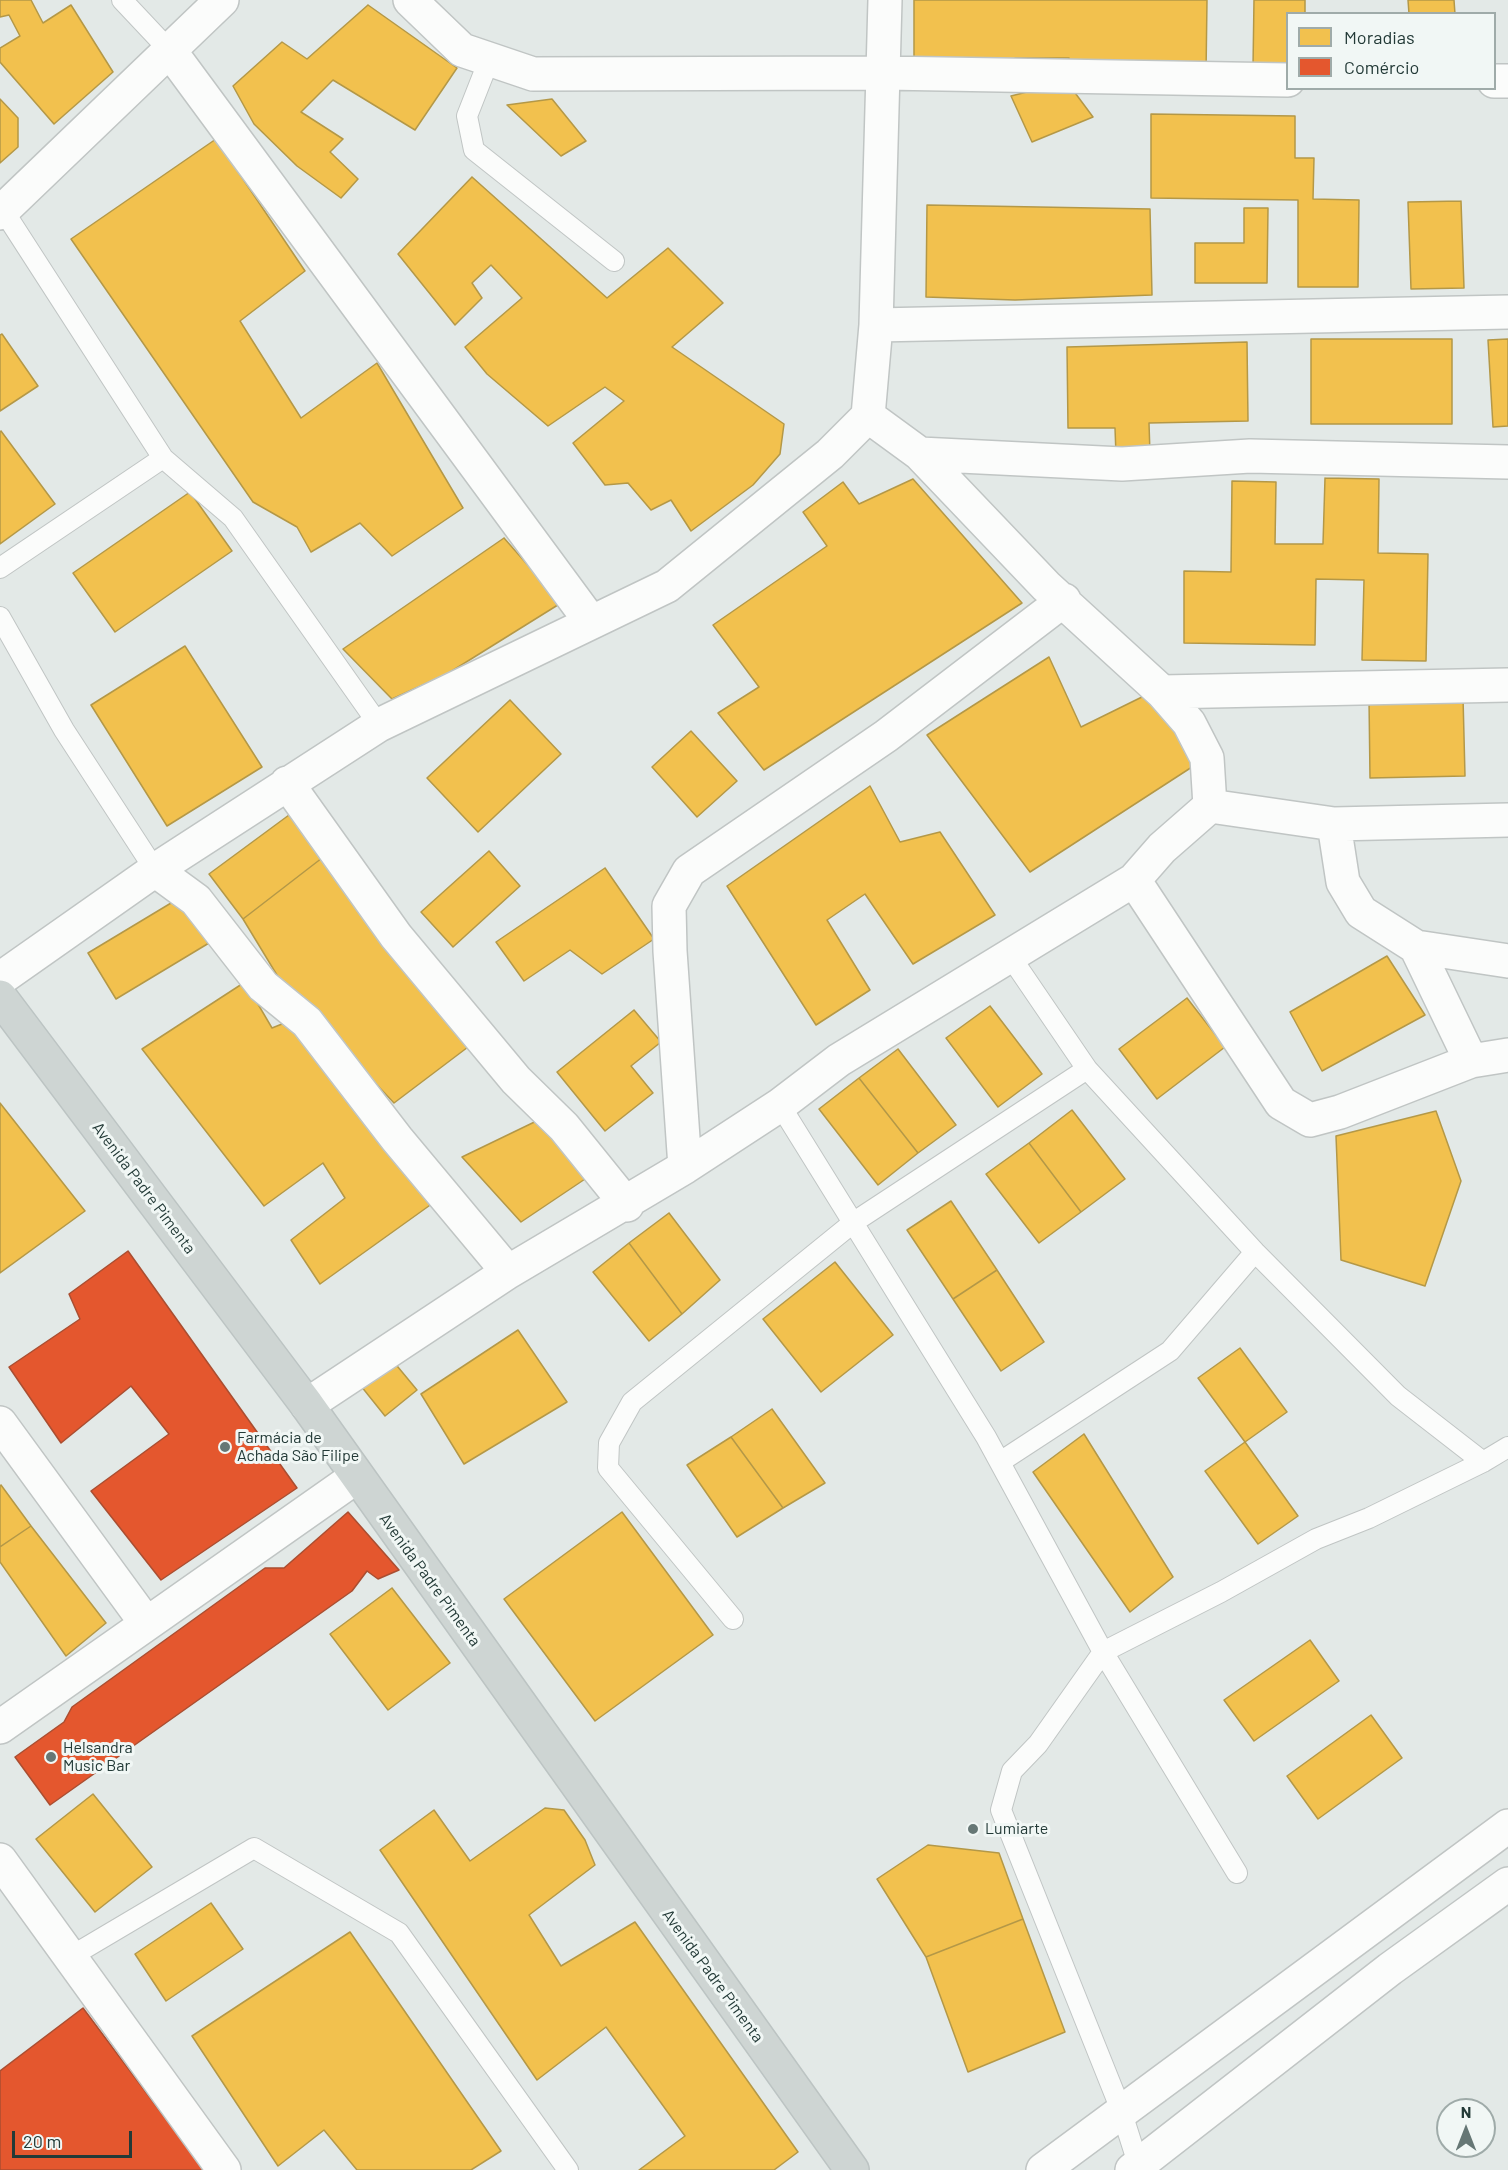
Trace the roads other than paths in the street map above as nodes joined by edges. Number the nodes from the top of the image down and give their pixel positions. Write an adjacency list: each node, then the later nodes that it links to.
1 (122, 0): 5 (lane)
2 (222, 0): 5 (street)
3 (410, 0): 6 (street)
4 (885, 0): 7 (street)
5 (170, 51): 9 (street); 20 (street)
6 (489, 60): 7 (street); 10 (lane)
7 (885, 73): 8 (street); 12 (street)
8 (1286, 80)
9 (2, 211): 15 (lane)
10 (614, 261)
11 (1508, 312): 12 (street)
12 (876, 325): 13 (street)
13 (868, 416): 14 (street); 20 (street)
14 (920, 454): 16 (street); 18 (street)
15 (163, 458): 17 (lane); 23 (lane)
16 (1508, 462)
17 (0, 568)
18 (1064, 600): 22 (street); 39 (street)
19 (0, 617): 28 (lane)
20 (591, 622): 23 (street)
21 (1508, 685): 22 (street)
22 (1162, 692): 25 (street)
23 (379, 725): 24 (street)
24 (287, 783): 28 (street); 40 (street)
25 (1209, 806): 27 (street); 29 (street)
26 (1508, 820): 27 (street)
27 (1334, 824): 30 (street)
28 (155, 870): 33 (street); 43 (street)
29 (1134, 880): 31 (street); 36 (street)
30 (1416, 947): 32 (street); 36 (street)
31 (1010, 956): 37 (lane); 38 (street)
32 (1508, 961)
33 (0, 979)
34 (0, 997): 44 (main road, Avenida Padre Pimenta)
35 (1508, 1055): 36 (street)
36 (1471, 1061)
37 (1087, 1069): 41 (lane); 42 (lane)
38 (780, 1105): 39 (street); 41 (lane)
39 (685, 1167): 40 (street)
40 (627, 1204): 43 (street)
41 (854, 1222): 47 (lane); 50 (lane)
42 (1256, 1252): 47 (lane); 48 (lane)
43 (508, 1272): 44 (street)
44 (307, 1405): 49 (main road, Avenida Padre Pimenta)
45 (0, 1423): 51 (street)
46 (1508, 1447): 48 (lane)
47 (1000, 1462): 52 (lane)
48 (1483, 1462): 52 (lane)
49 (356, 1477): 51 (street); 63 (main road, Avenida Padre Pimenta)
50 (733, 1619)
51 (146, 1623): 53 (street)
52 (1103, 1652): 56 (lane); 59 (lane)
53 (0, 1727)
54 (1508, 1826): 59 (street)
55 (0, 1860): 58 (street)
56 (1237, 1873)
57 (1508, 1884): 60 (street)
58 (70, 1957): 61 (street); 62 (lane)
59 (1121, 2110): 60 (lane); 64 (street)
60 (1137, 2168)
61 (224, 2170)
62 (568, 2170)
63 (852, 2170)
64 (1043, 2170)

